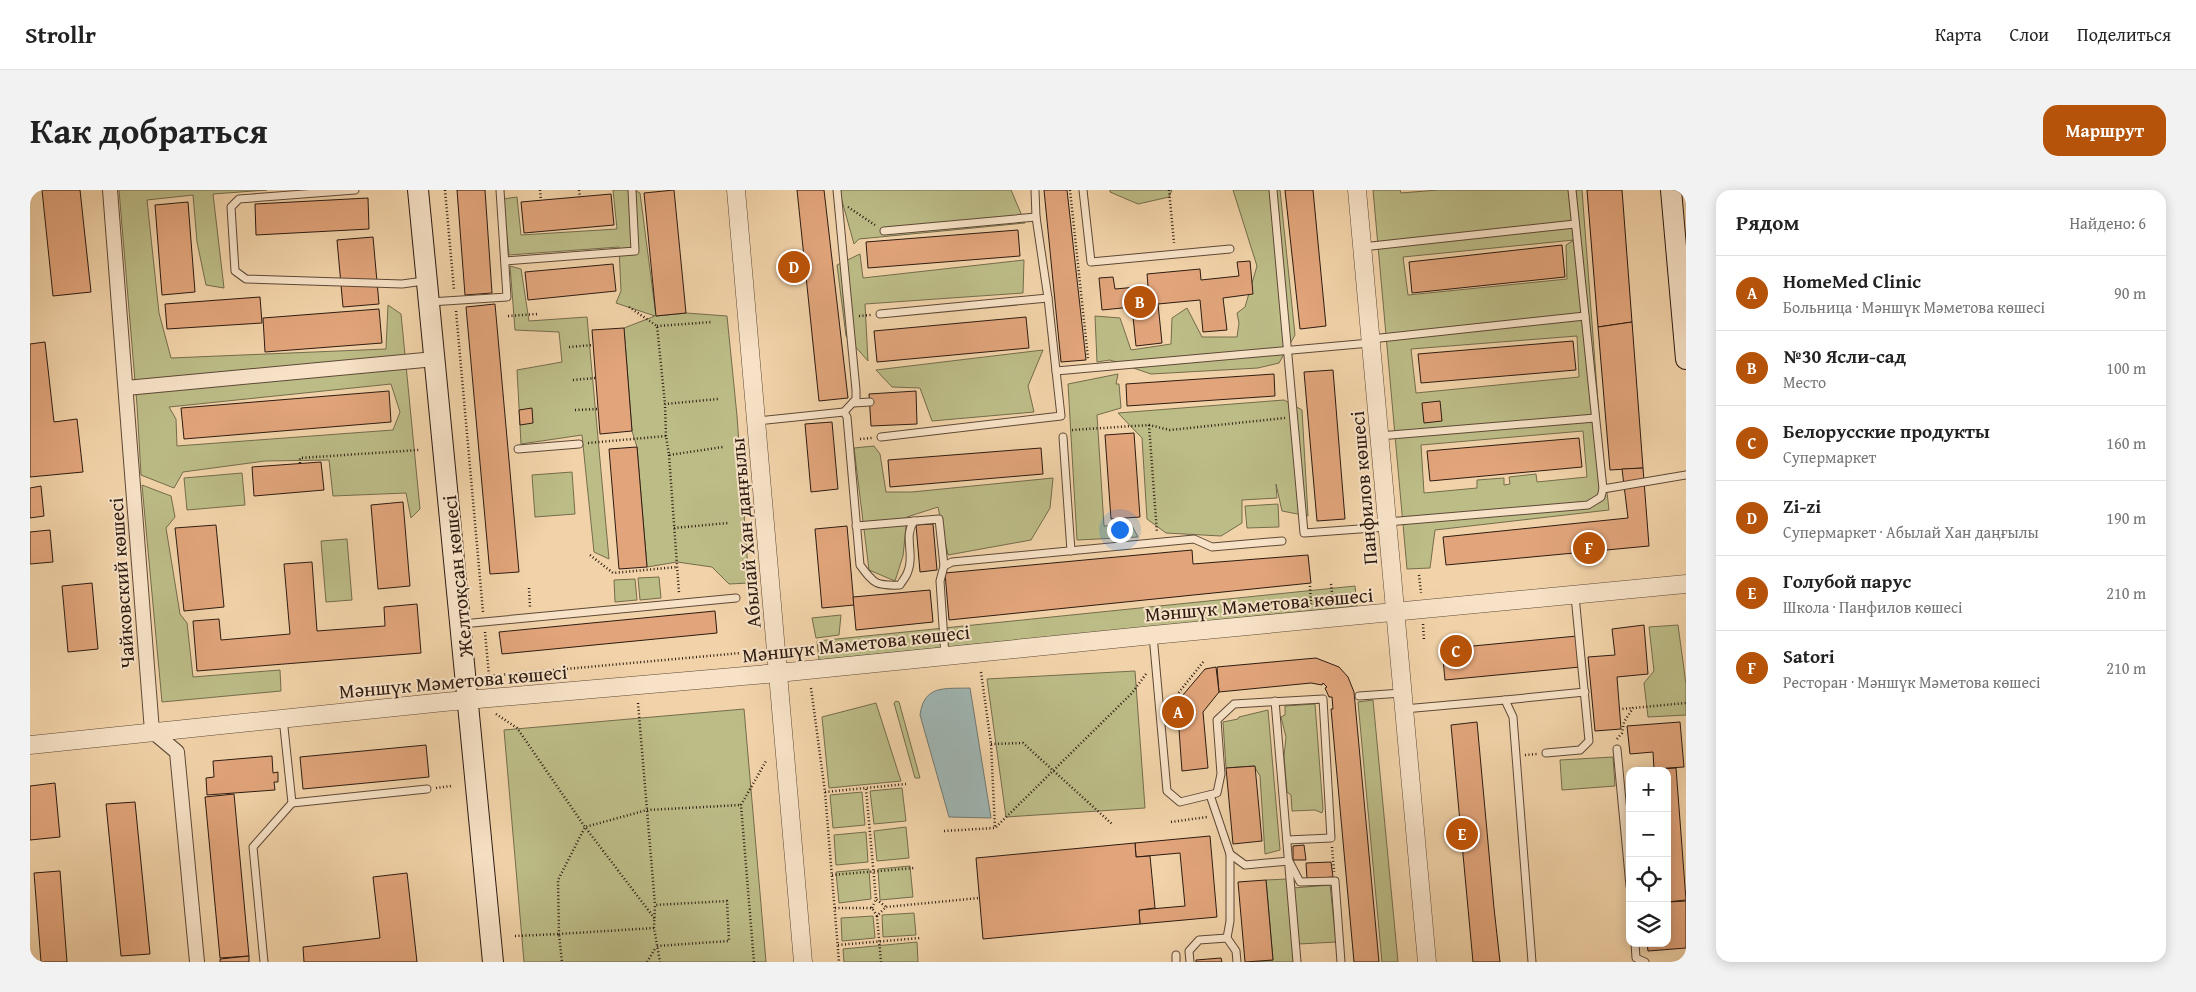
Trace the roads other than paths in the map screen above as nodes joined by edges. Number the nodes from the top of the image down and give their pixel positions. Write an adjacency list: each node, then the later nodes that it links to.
1 (110, 190): 30 (street, Чайковский көшесі)
2 (355, 190): 20 (lane)
3 (418, 190): 20 (main road, Желтоқсан көшесі)
4 (500, 190): 19 (lane)
5 (632, 190): 19 (lane)
6 (736, 190): 35 (street, Абылай Хан даңғылы)
7 (837, 190): 32 (lane)
8 (1035, 190): 14 (lane)
9 (1083, 190): 18 (lane)
10 (1272, 190): 26 (lane)
11 (1357, 190): 17 (street, Панфилов көшесі)
12 (1572, 190): 15 (lane)
13 (1671, 190): 28 (main road)
14 (1036, 217): 16 (lane); 21 (lane)
15 (1576, 224): 17 (lane); 24 (lane)
16 (884, 231)
17 (1362, 247): 25 (street, Панфилов көшесі)
18 (1230, 249)
19 (505, 261): 22 (lane)
20 (427, 281): 22 (main road, Желтоқсан көшесі)
21 (1048, 298): 23 (lane); 29 (lane)
22 (429, 302): 27 (main road, Желтоқсан көшесі)
23 (880, 314)
24 (1585, 316): 25 (lane); 34 (lane)
25 (1370, 341): 26 (lane); 36 (street, Панфилов көшесі)
26 (1288, 351): 29 (lane); 44 (lane)
27 (435, 359): 30 (street); 53 (main road, Желтоқсан көшесі)
28 (1686, 359)
29 (1056, 371): 38 (lane)
30 (126, 388): 64 (street, Чайковский көшесі)
31 (870, 402): 32 (lane)
32 (853, 404): 33 (lane)
33 (844, 412): 35 (lane); 45 (lane)
34 (1596, 418): 36 (lane); 42 (lane)
35 (756, 421): 56 (street, Абылай Хан даңғылы)
36 (1379, 436): 44 (street, Панфилов көшесі)
37 (1063, 437): 47 (lane)
38 (881, 438)
39 (579, 444): 40 (lane)
40 (518, 449)
41 (1686, 475): 42 (lane)
42 (1603, 489): 44 (lane)
43 (914, 521): 45 (lane); 45 (lane); 48 (lane)
44 (1387, 525): 52 (street, Панфилов көшесі)
45 (856, 526)
46 (1282, 541): 47 (lane)
47 (1071, 552): 48 (lane)
48 (944, 566): 55 (lane)
49 (1686, 584): 50 (street, Мәншүк Мәметова көшесі)
50 (1575, 596): 52 (street, Мәншүк Мәметова көшесі); 57 (lane)
51 (736, 598): 53 (lane)
52 (1395, 613): 54 (street, Мәншүк Мәметова көшесі); 61 (street, Панфилов көшесі)
53 (462, 624): 59 (main road, Желтоқсан көшесі)
54 (1153, 635): 55 (street, Мәншүк Мәметова көшесі); 69 (lane)
55 (946, 656): 56 (street, Мәншүк Мәметова көшесі)
56 (778, 673): 59 (street, Мәншүк Мәметова көшесі); 80 (street, Абылай Хан даңғылы)
57 (1585, 692): 60 (lane); 67 (lane)
58 (1359, 696): 61 (lane)
59 (469, 700): 63 (street, Мәншүк Мәметова көшесі); 79 (main road, Желтоқсан көшесі)
60 (1505, 700): 61 (lane); 86 (lane)
61 (1403, 701): 85 (street, Панфилов көшесі)
62 (1275, 702): 69 (lane); 71 (lane); 71 (lane)
63 (283, 718): 64 (street, Мәншүк Мәметова көшесі); 70 (lane)
64 (152, 731): 65 (street, Мәншүк Мәметова көшесі); 77 (street)
65 (30, 745)
66 (1617, 749): 73 (lane)
67 (1546, 753)
68 (427, 789): 70 (lane)
69 (1210, 795): 72 (lane)
70 (292, 803): 78 (lane)
71 (1287, 840): 74 (lane)
72 (1230, 854): 74 (lane); 75 (lane)
73 (1627, 857)
74 (1289, 862): 83 (lane); 84 (lane)
75 (1227, 938): 81 (lane); 82 (lane)
76 (1635, 947): 87 (lane)
77 (197, 962)
78 (264, 962)
79 (493, 962)
80 (803, 962)
81 (1190, 962)
82 (1236, 962)
83 (1297, 962)
84 (1341, 962)
85 (1427, 962)
86 (1532, 962)
87 (1645, 962)

